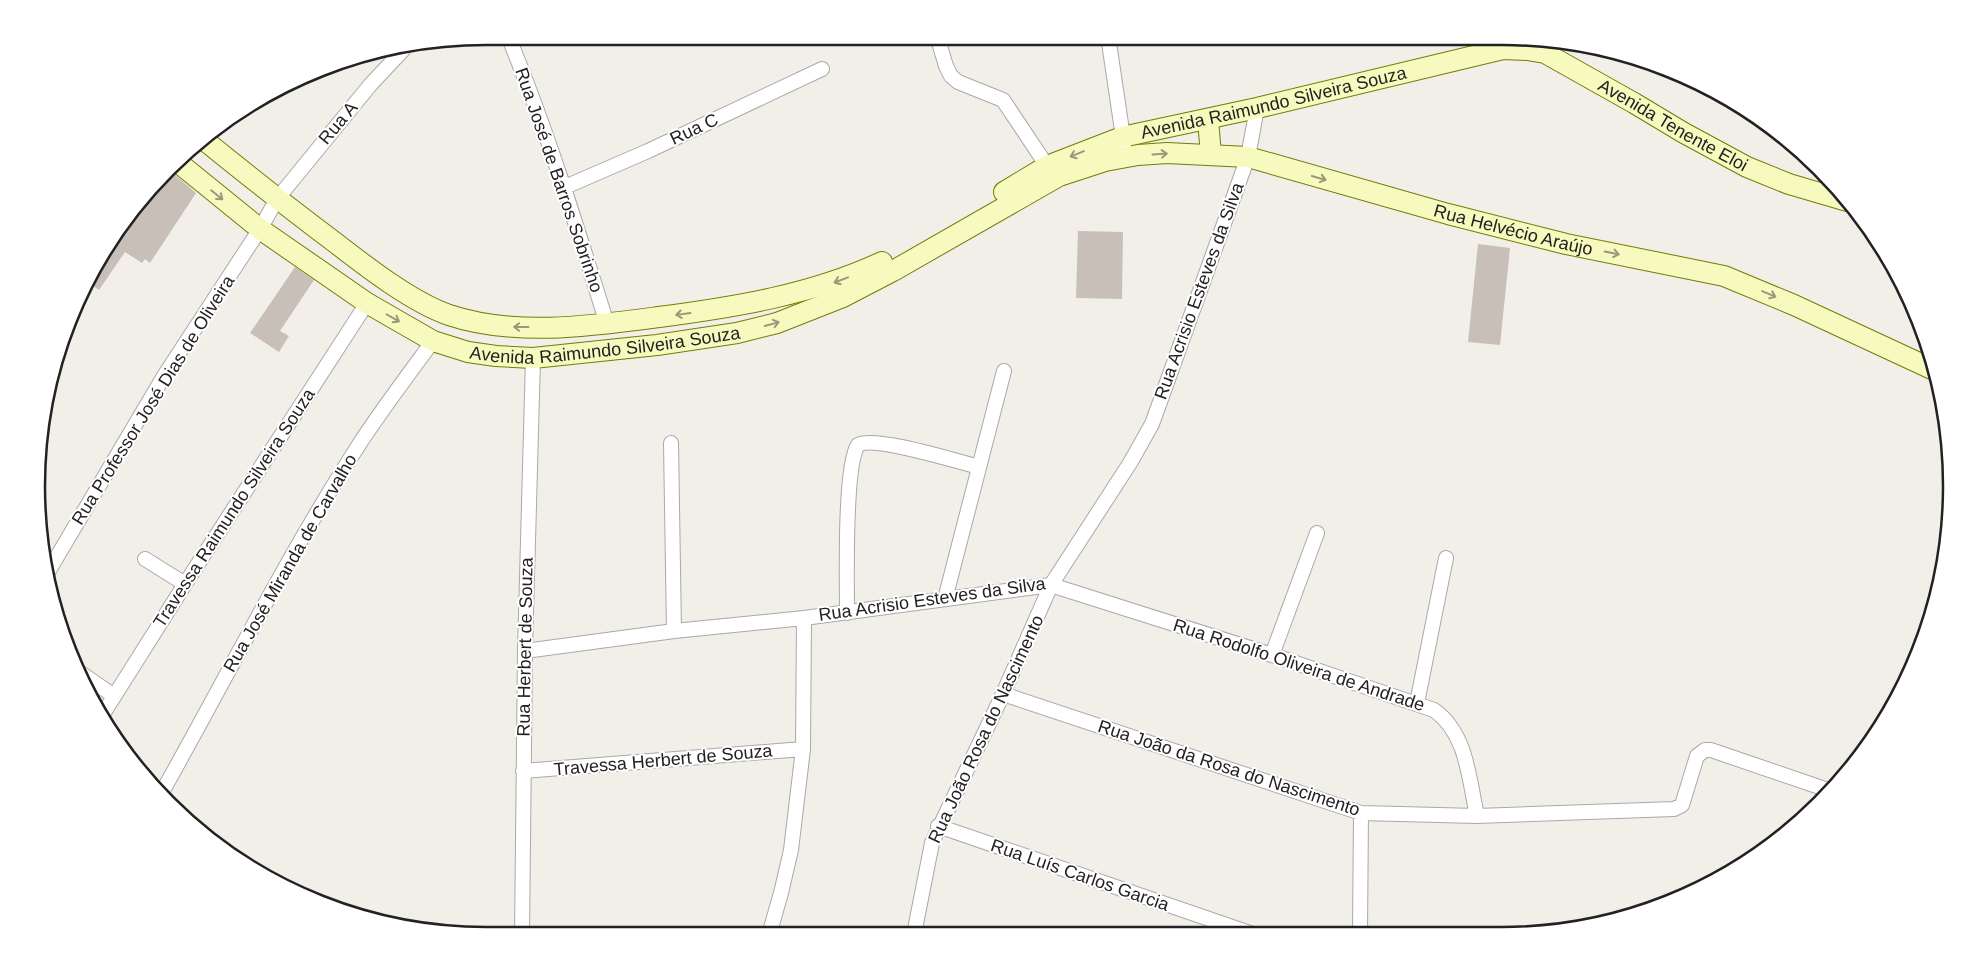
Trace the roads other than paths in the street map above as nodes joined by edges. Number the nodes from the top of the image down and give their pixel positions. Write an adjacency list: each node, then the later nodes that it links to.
1 (512, 45): 20 (street, Rua José de Barros Sobrinho)
2 (940, 45): 19 (street)
3 (1109, 45): 12 (street)
4 (1508, 45): 10 (street, Avenida Raimundo Silveira Souza)
5 (1514, 45): 6 (street, Avenida Tenente Eloi)
6 (1549, 48)
7 (1551, 48): 21 (street, Avenida Tenente Eloi)
8 (400, 53): 22 (street, Rua A)
9 (822, 69): 20 (street, Rua C)
10 (1257, 108): 11 (street, Avenida Raimundo Silveira Souza); 16 (street, Rua Acrisio Esteves da Silva)
11 (1208, 120): 12 (street, Avenida Raimundo Silveira Souza); 14 (street)
12 (1122, 137): 15 (street); 19 (street, Avenida Raimundo Silveira Souza, one-way to 19)
13 (208, 143): 22 (street, Avenida Raimundo Silveira Souza)
14 (1211, 155): 15 (street, Rua Helvécio Araújo, one-way to 14); 16 (street, Rua Helvécio Araújo)
15 (1126, 158): 18 (street, Rua Helvécio Araújo)
16 (1248, 158): 28 (street, Rua Helvécio Araújo, one-way to 28); 37 (street, Rua Acrisio Esteves da Silva)
17 (182, 166): 23 (street, Avenida Raimundo Silveira Souza, one-way to 23)
18 (1078, 169): 19 (street, Avenida Raimundo Silveira Souza)
19 (1050, 173): 25 (street, Avenida Raimundo Silveira Souza, one-way to 25); 27 (street, Avenida Raimundo Silveira Souza, one-way to 19)
20 (565, 187): 25 (street, Rua José de Barros Sobrinho)
21 (1836, 198)
22 (277, 199): 23 (street, Rua A); 25 (street, Avenida Raimundo Silveira Souza, one-way to 22)
23 (260, 229): 24 (street, Avenida Raimundo Silveira Souza); 35 (street, Rua Professor José Dias de Oliveira)
24 (367, 303): 26 (street, Avenida Raimundo Silveira Souza, one-way to 26); 36 (street, Travessa Raimundo Silveira Souza)
25 (607, 324)
26 (433, 342): 27 (street, Avenida Raimundo Silveira Souza); 51 (street, Rua José Miranda de Carvalho)
27 (533, 358): 42 (street, Rua Herbert de Souza)
28 (1926, 366)
29 (1004, 371): 31 (street)
30 (671, 443): 41 (street)
31 (979, 467): 38 (street); 39 (street)
32 (1318, 533): 43 (street)
33 (1446, 558): 47 (street)
34 (146, 559): 36 (street)
35 (52, 565)
36 (185, 584): 46 (street, Travessa Raimundo Silveira Souza)
37 (1052, 585): 38 (street, Rua Acrisio Esteves da Silva); 43 (street, Rua Rodolfo Oliveira de Andrade); 45 (street, Rua João Rosa do Nascimento)
38 (945, 599): 39 (street, Rua Acrisio Esteves da Silva)
39 (847, 612): 40 (street, Rua Acrisio Esteves da Silva)
40 (804, 618): 41 (street, Rua Acrisio Esteves da Silva); 49 (street)
41 (674, 631): 42 (street, Rua Acrisio Esteves da Silva)
42 (524, 651): 50 (street, Rua Herbert de Souza)
43 (1272, 655): 47 (street, Rua Rodolfo Oliveira de Andrade)
44 (89, 679): 46 (street)
45 (1003, 694): 53 (street, Rua João da Rosa do Nascimento); 55 (street, Rua João Rosa do Nascimento)
46 (114, 696): 48 (street, Travessa Raimundo Silveira Souza)
47 (1417, 703): 54 (street, Rua Rodolfo Oliveira de Andrade)
48 (106, 710)
49 (803, 749): 50 (street, Travessa Herbert de Souza); 57 (street)
50 (523, 771): 56 (street, Rua Herbert de Souza)
51 (164, 788)
52 (1823, 788): 54 (street, Rua João da Rosa do Nascimento)
53 (1361, 813): 54 (street, Rua João da Rosa do Nascimento); 60 (street)
54 (1478, 816)
55 (938, 826): 58 (street, Rua João Rosa do Nascimento); 59 (street, Rua Luís Carlos Garcia)
56 (522, 927)
57 (771, 927)
58 (915, 927)
59 (1233, 927)
60 (1360, 927)

